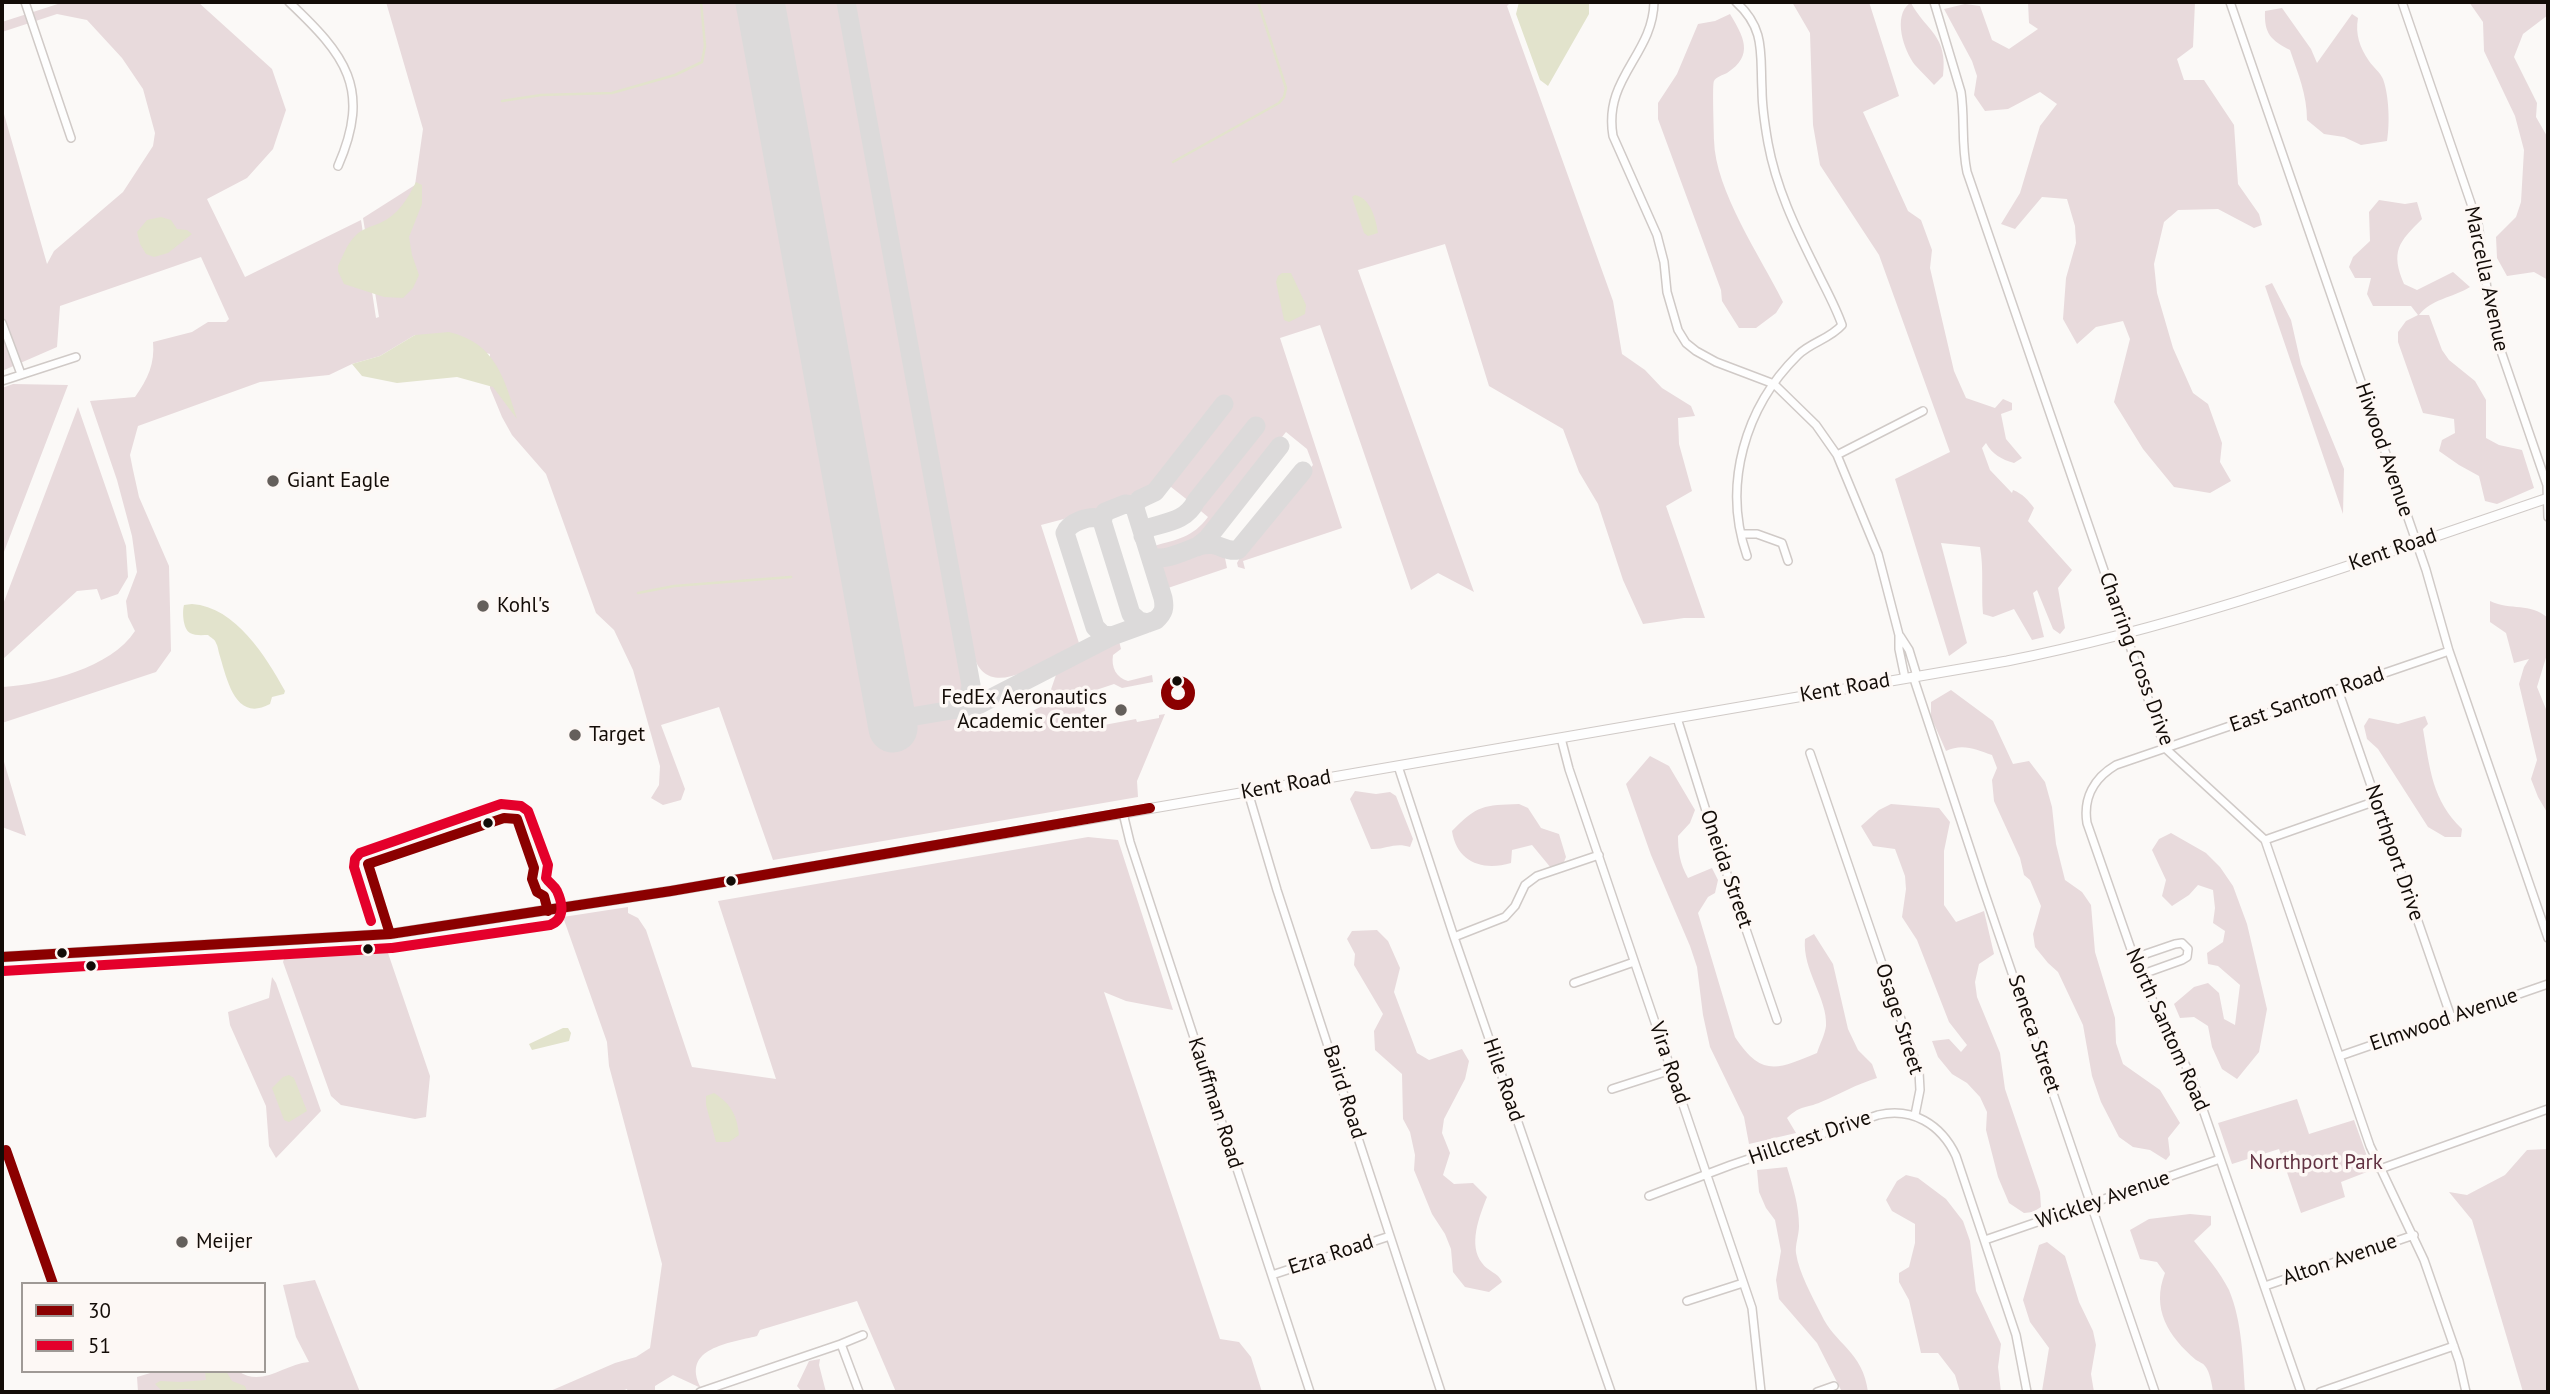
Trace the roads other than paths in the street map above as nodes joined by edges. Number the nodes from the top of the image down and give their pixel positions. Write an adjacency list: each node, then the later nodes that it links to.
1 (26, 2): 8 (street)
2 (289, 2): 9 (street)
3 (1654, 2): 14 (street)
4 (1736, 2): 14 (street)
5 (1934, 2): 23 (street, Charring Cross Drive)
6 (2230, 2): 20 (street, Hiwood Avenue)
7 (2402, 2): 17 (street, Marcella Avenue)
8 (71, 138)
9 (338, 166)
10 (2, 323): 12 (street)
11 (76, 357): 12 (street)
12 (21, 374): 13 (street)
13 (2, 381)
14 (1774, 384): 16 (street); 19 (street)
15 (1923, 411): 16 (street)
16 (1837, 455): 24 (street)
17 (2547, 499): 18 (street, Marcella Avenue); 20 (main road, Kent Road)
18 (2548, 517)
19 (1741, 534): 21 (street); 22 (street)
20 (2416, 542): 23 (main road, Kent Road); 25 (street, Hiwood Avenue)
21 (1747, 556)
22 (1788, 561)
23 (2124, 632): 26 (main road, Kent Road); 30 (street, Charring Cross Drive)
24 (1899, 635): 26 (street); 26 (street)
25 (2449, 651): 27 (street, East Santom Road); 39 (street, Hiwood Avenue)
26 (1912, 677): 28 (main road, Kent Road); 57 (street, Seneca Street)
27 (2338, 690): 30 (street, East Santom Road); 34 (street, Northport Drive)
28 (1677, 718): 29 (main road, Kent Road); 47 (street, Oneida Street)
29 (1561, 738): 32 (main road, Kent Road); 37 (street, Vira Road)
30 (2165, 748): 36 (street, Charring Cross Drive); 41 (street, North Santom Road)
31 (1810, 753): 52 (street, Osage Street)
32 (1398, 766): 33 (main road, Kent Road); 38 (street, Hile Road)
33 (1248, 792): 35 (main road, Kent Road); 59 (street, Baird Road)
34 (2376, 801): 36 (street); 46 (street, Northport Drive)
35 (1123, 813): 40 (main road, Kent Road); 61 (street, Kauffman Road)
36 (2265, 840): 48 (street, Charring Cross Drive)
37 (1599, 855): 38 (street); 42 (street, Vira Road)
38 (1454, 937): 73 (street, Hile Road)
39 (2548, 938)
40 (2, 957)
41 (2134, 958): 43 (street, North Santom Road); 43 (street)
42 (1634, 962): 44 (street); 49 (street, Vira Road)
43 (2140, 975): 53 (street, North Santom Road)
44 (1574, 984)
45 (2548, 984): 46 (street, Elmwood Avenue)
46 (2451, 1017): 48 (street, Elmwood Avenue)
47 (1777, 1020)
48 (2340, 1056): 54 (street, Charring Cross Drive)
49 (1671, 1070): 50 (street); 55 (street, Vira Road)
50 (1612, 1090)
51 (2548, 1109): 54 (street)
52 (1915, 1115): 55 (street, Hillcrest Drive); 60 (street)
53 (2220, 1159): 57 (street, Wickley Avenue); 63 (street, North Santom Road)
54 (2380, 1168): 58 (street, Charring Cross Drive)
55 (1707, 1175): 56 (street, Hillcrest Drive); 62 (street, Vira Road)
56 (1649, 1196)
57 (2091, 1204): 60 (street, Wickley Avenue); 77 (street, Seneca Street)
58 (2414, 1235): 63 (street, Alton Avenue); 67 (street, Charring Cross Drive)
59 (1390, 1236): 61 (street, Ezra Road); 72 (street, Baird Road)
60 (1985, 1240): 76 (street)
61 (1272, 1275): 71 (street, Kauffman Road)
62 (1743, 1283): 64 (street); 74 (street, Vira Road)
63 (2265, 1286): 78 (street, North Santom Road)
64 (1687, 1301)
65 (863, 1335): 66 (street)
66 (841, 1344): 69 (street); 70 (street)
67 (2454, 1346): 79 (street); 80 (street, Charring Cross Drive)
68 (1834, 1386): 75 (street)
69 (700, 1392)
70 (859, 1392)
71 (1310, 1392)
72 (1441, 1392)
73 (1611, 1392)
74 (1761, 1392)
75 (1817, 1392)
76 (2027, 1392)
77 (2155, 1392)
78 (2301, 1392)
79 (2320, 1392)
80 (2466, 1392)

